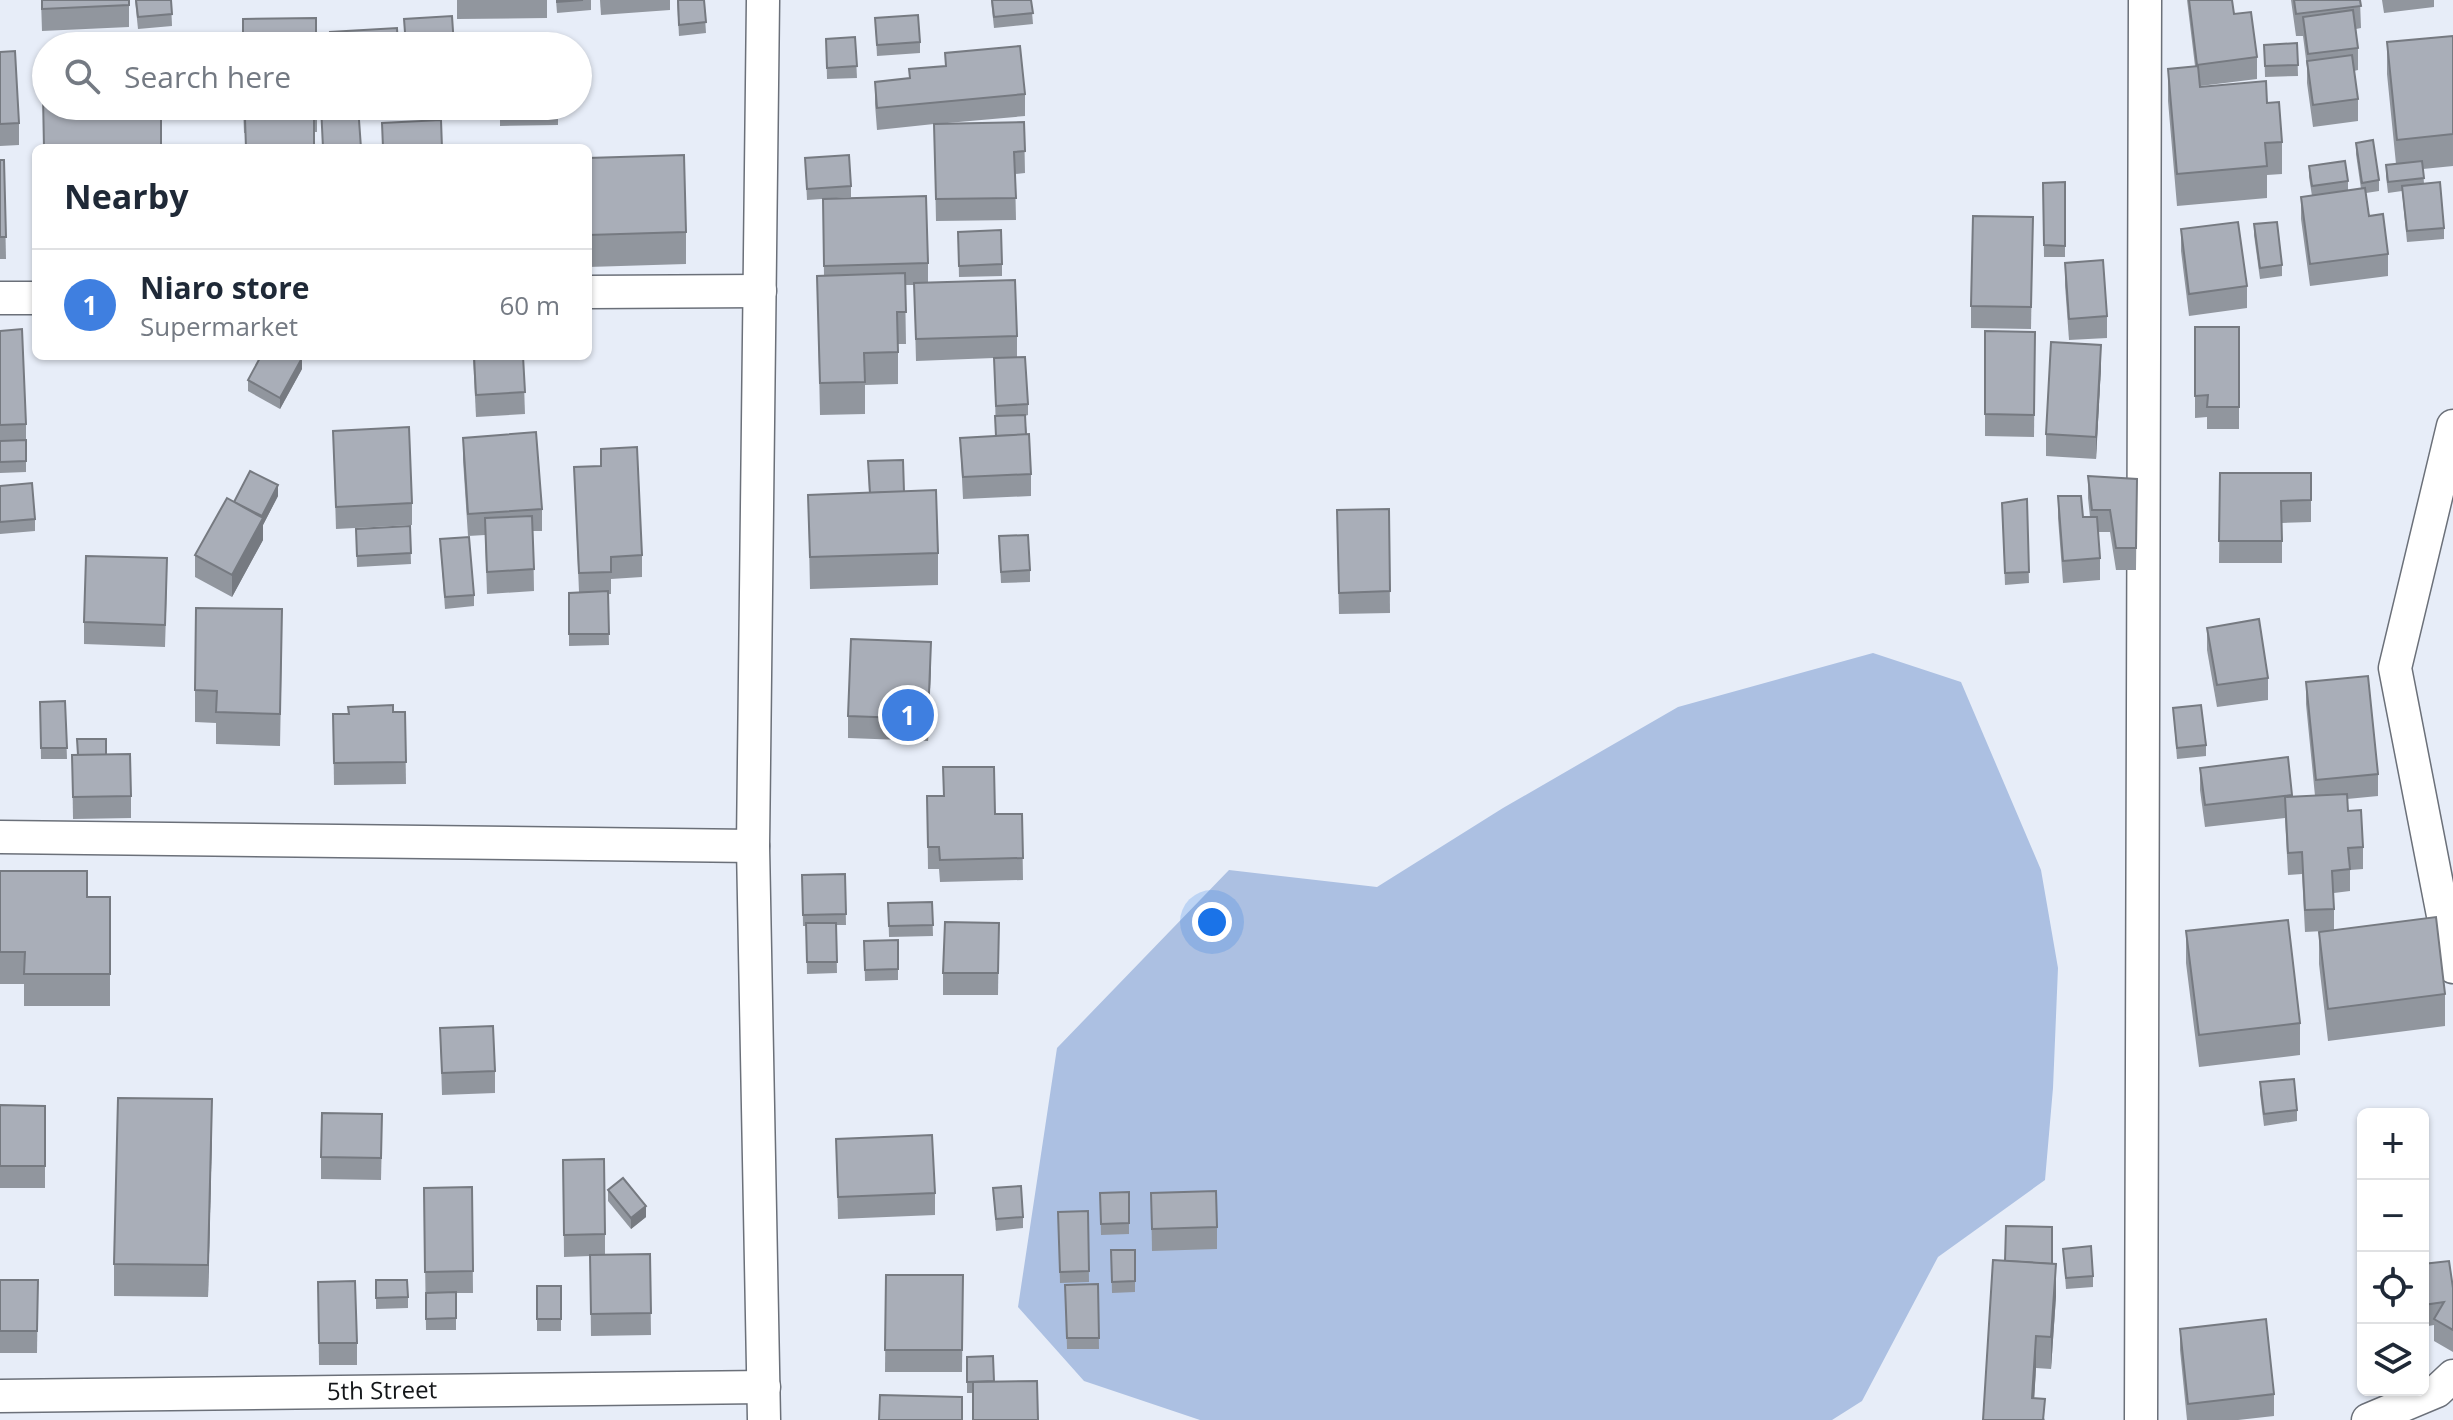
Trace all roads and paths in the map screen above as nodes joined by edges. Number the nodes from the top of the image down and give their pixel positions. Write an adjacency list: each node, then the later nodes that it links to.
1 (763, 0): 3 (street)
2 (2145, 0): 15 (street)
3 (760, 291): 4 (street); 9 (street)
4 (592, 292)
5 (0, 298): 6 (street)
6 (32, 298)
7 (2453, 426): 10 (street)
8 (0, 837): 9 (street)
9 (753, 846): 12 (street)
10 (2453, 967)
11 (2453, 1376): 16 (street)
12 (764, 1387): 13 (street, 5th Street); 14 (street)
13 (0, 1396)
14 (764, 1420)
15 (2141, 1420)
16 (2368, 1420)

